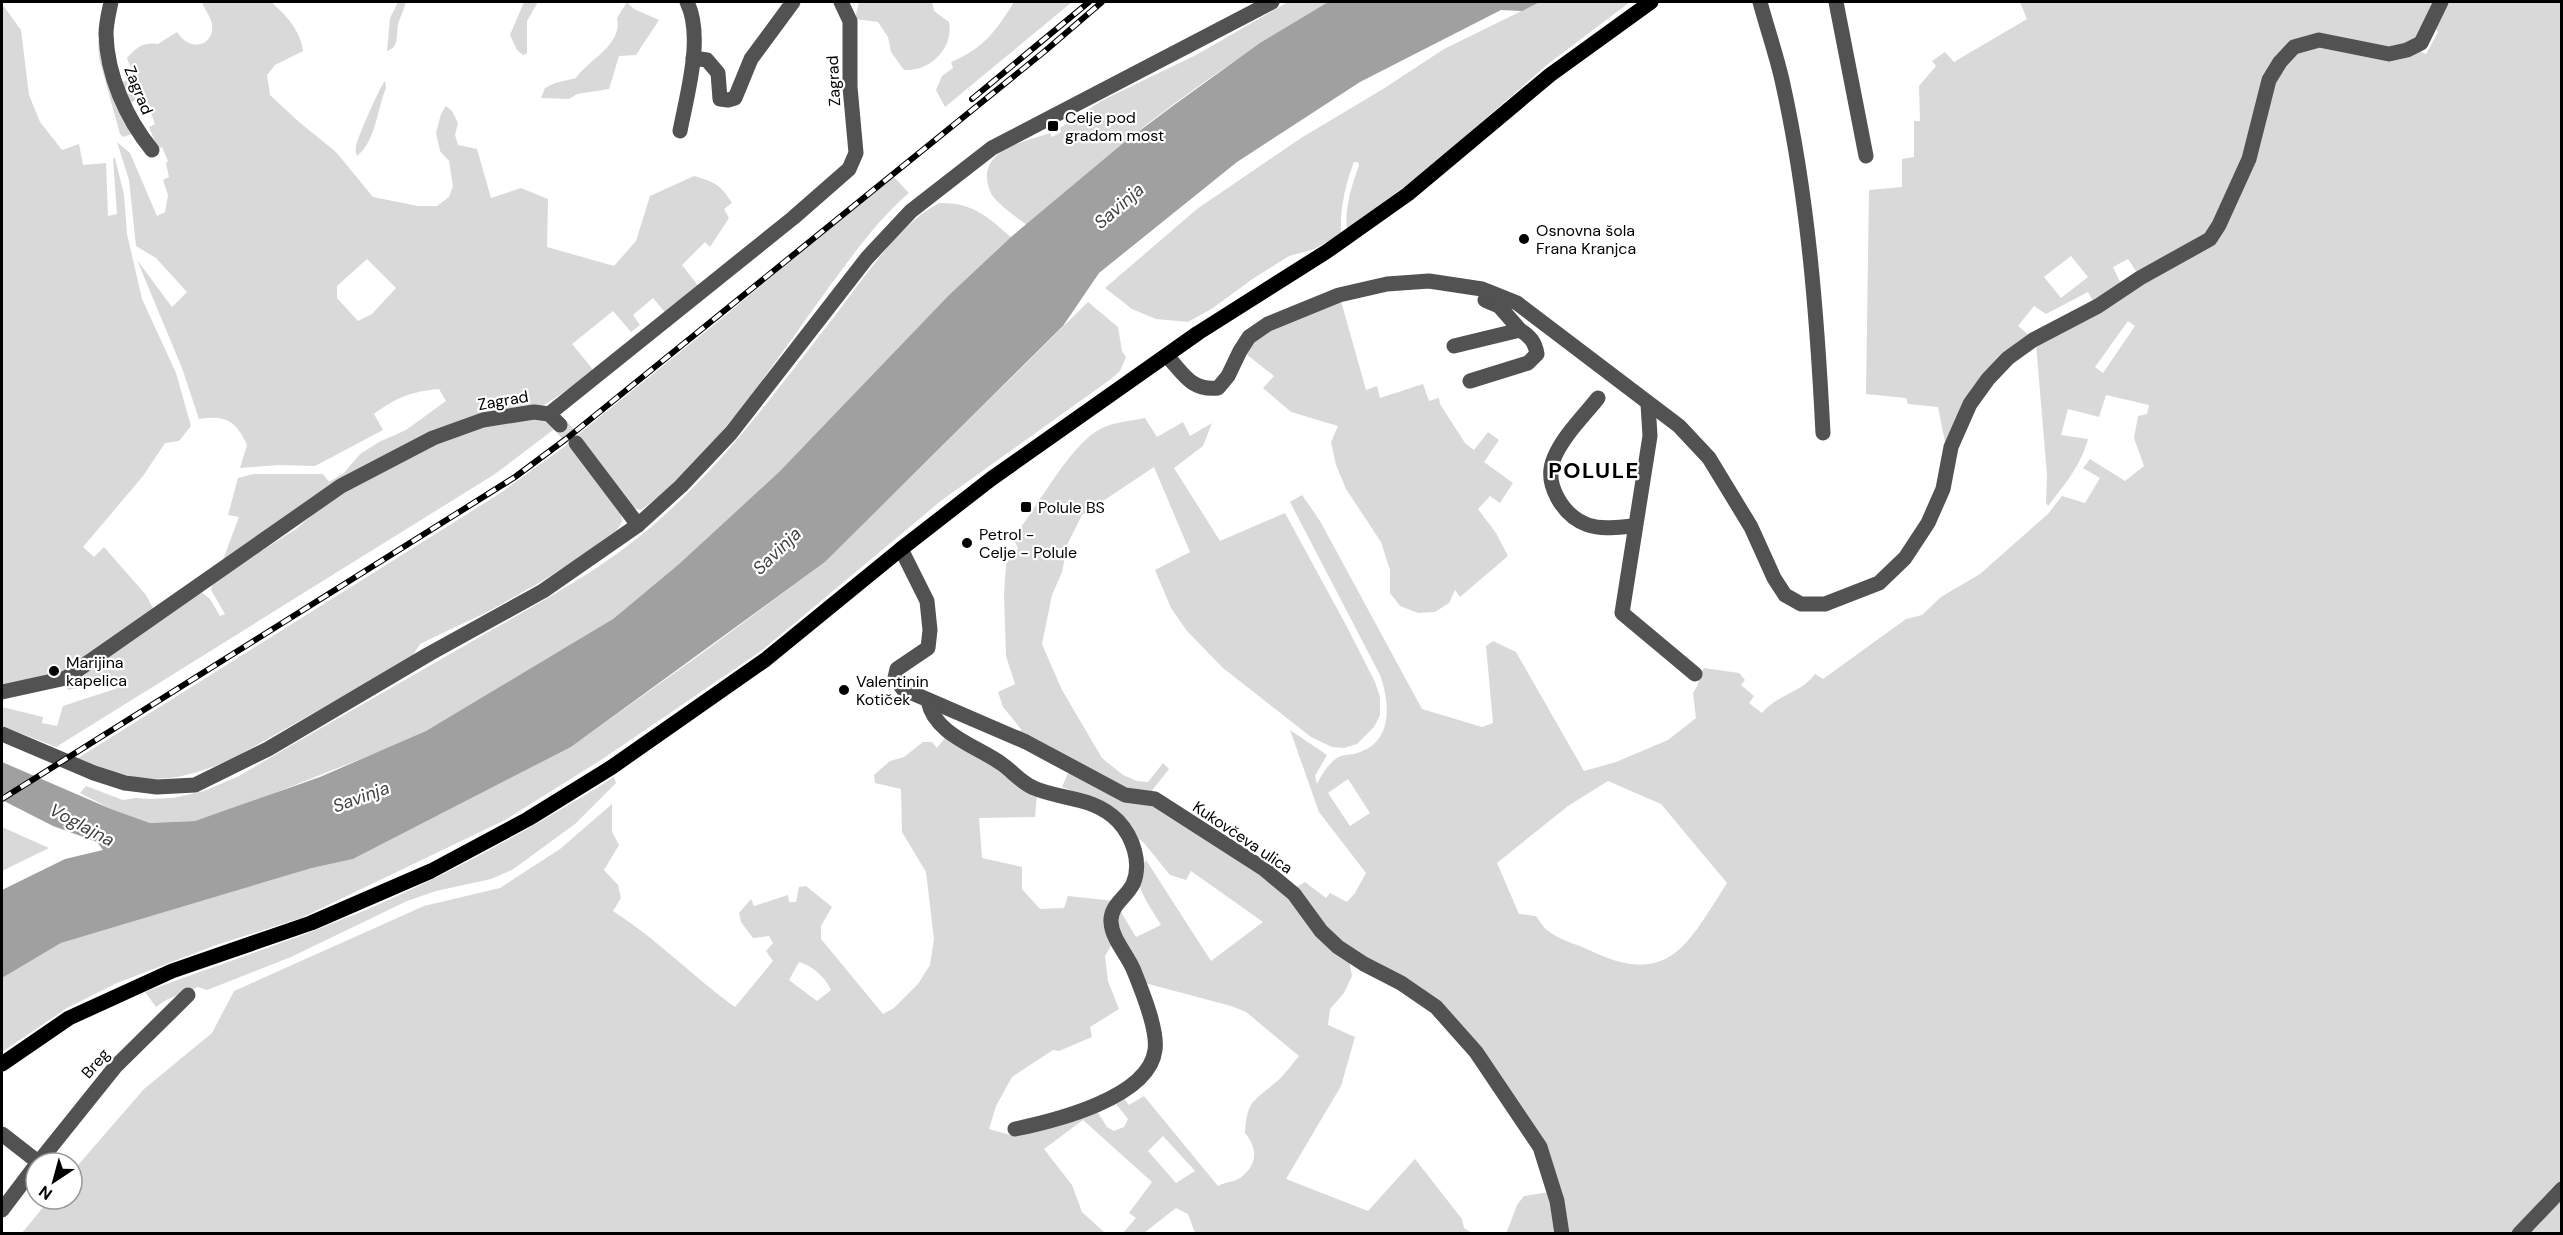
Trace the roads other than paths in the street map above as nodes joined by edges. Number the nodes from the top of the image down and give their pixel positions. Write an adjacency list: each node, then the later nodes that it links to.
1 (111, 2): 14 (street, Zagrad)
2 (687, 2): 12 (street)
3 (793, 2): 12 (street)
4 (841, 2): 11 (street, Zagrad)
5 (856, 2): 11 (street, Zagrad)
6 (1272, 2): 27 (street)
7 (1651, 2): 19 (main road)
8 (1760, 2): 25 (street)
9 (1836, 2): 15 (street)
10 (2441, 2): 22 (street)
11 (850, 21): 23 (street, Zagrad)
12 (693, 58): 13 (street)
13 (680, 131)
14 (152, 150)
15 (1866, 156)
16 (1429, 281): 17 (street); 19 (street); 22 (street)
17 (1520, 330): 18 (street); 20 (street)
18 (1454, 346)
19 (1167, 356): 29 (main road)
20 (1470, 381)
21 (1598, 398): 28 (street)
22 (1648, 404): 28 (street)
23 (549, 414): 24 (street); 31 (street, Zagrad)
24 (560, 425)
25 (1823, 433)
26 (576, 443): 27 (street)
27 (638, 525): 33 (street)
28 (1634, 526): 30 (street)
29 (901, 549): 32 (street, Kukovčeva ulica); 35 (main road)
30 (1695, 674)
31 (2, 692)
32 (928, 701): 36 (street, Kukovčeva ulica); 43 (street, Kukovčeva ulica)
33 (2, 734)
34 (188, 995): 38 (street, Breg)
35 (2, 1064)
36 (1016, 1128)
37 (2, 1134): 39 (street)
38 (47, 1151)
39 (24, 1152)
40 (24, 1180): 42 (street, Breg)
41 (2562, 1189): 44 (street)
42 (2, 1210)
43 (1562, 1233)
44 (2519, 1233)

